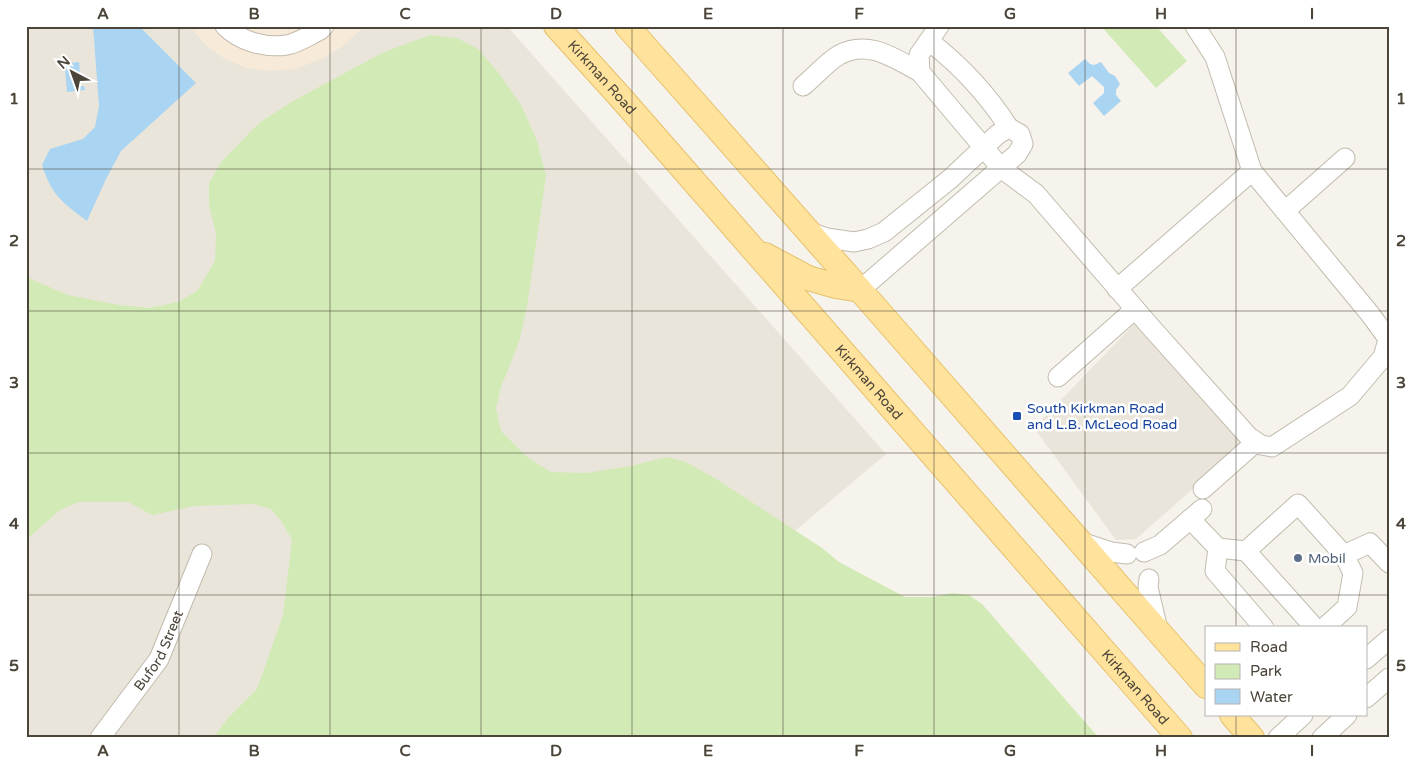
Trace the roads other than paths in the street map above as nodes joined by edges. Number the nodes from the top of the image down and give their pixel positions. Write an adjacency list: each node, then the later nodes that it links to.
1 (225, 26): 5 (street)
2 (556, 26): 16 (main road, Kirkman Road)
3 (627, 26): 15 (main road)
4 (1195, 26): 13 (street)
5 (320, 27)
6 (934, 34): 7 (street); 9 (street)
7 (920, 72): 8 (street); 10 (street)
8 (803, 86)
9 (1010, 128): 10 (street); 12 (street)
10 (984, 148): 12 (street); 15 (street)
11 (1345, 158): 14 (street)
12 (1001, 168): 17 (street); 18 (street)
13 (1252, 171): 14 (street); 17 (street)
14 (1285, 210): 20 (street)
15 (809, 232): 18 (main road)
16 (752, 248): 18 (main road); 44 (main road, Kirkman Road)
17 (1117, 289): 19 (street)
18 (860, 290): 24 (main road)
19 (1135, 309): 21 (street); 22 (street)
20 (1387, 351): 22 (street)
21 (1058, 377)
22 (1256, 442): 23 (street)
23 (1203, 489)
24 (1081, 542): 29 (street); 34 (main road)
25 (1218, 548): 26 (street); 29 (street); 31 (street)
26 (1246, 551): 28 (street); 32 (street)
27 (202, 554): 43 (street, Buford Street)
28 (1344, 555): 30 (street); 33 (street)
29 (1147, 558): 34 (street)
30 (1389, 563)
31 (1262, 626)
32 (1313, 626)
33 (1326, 626)
34 (1158, 631): 38 (main road)
35 (1389, 639): 36 (street)
36 (1368, 657)
37 (1389, 678): 39 (street)
38 (1205, 685)
39 (1368, 696)
40 (1233, 716): 45 (main road)
41 (1302, 716): 46 (street)
42 (1346, 716): 47 (street)
43 (100, 738)
44 (1180, 738)
45 (1252, 738)
46 (1278, 738)
47 (1322, 738)

